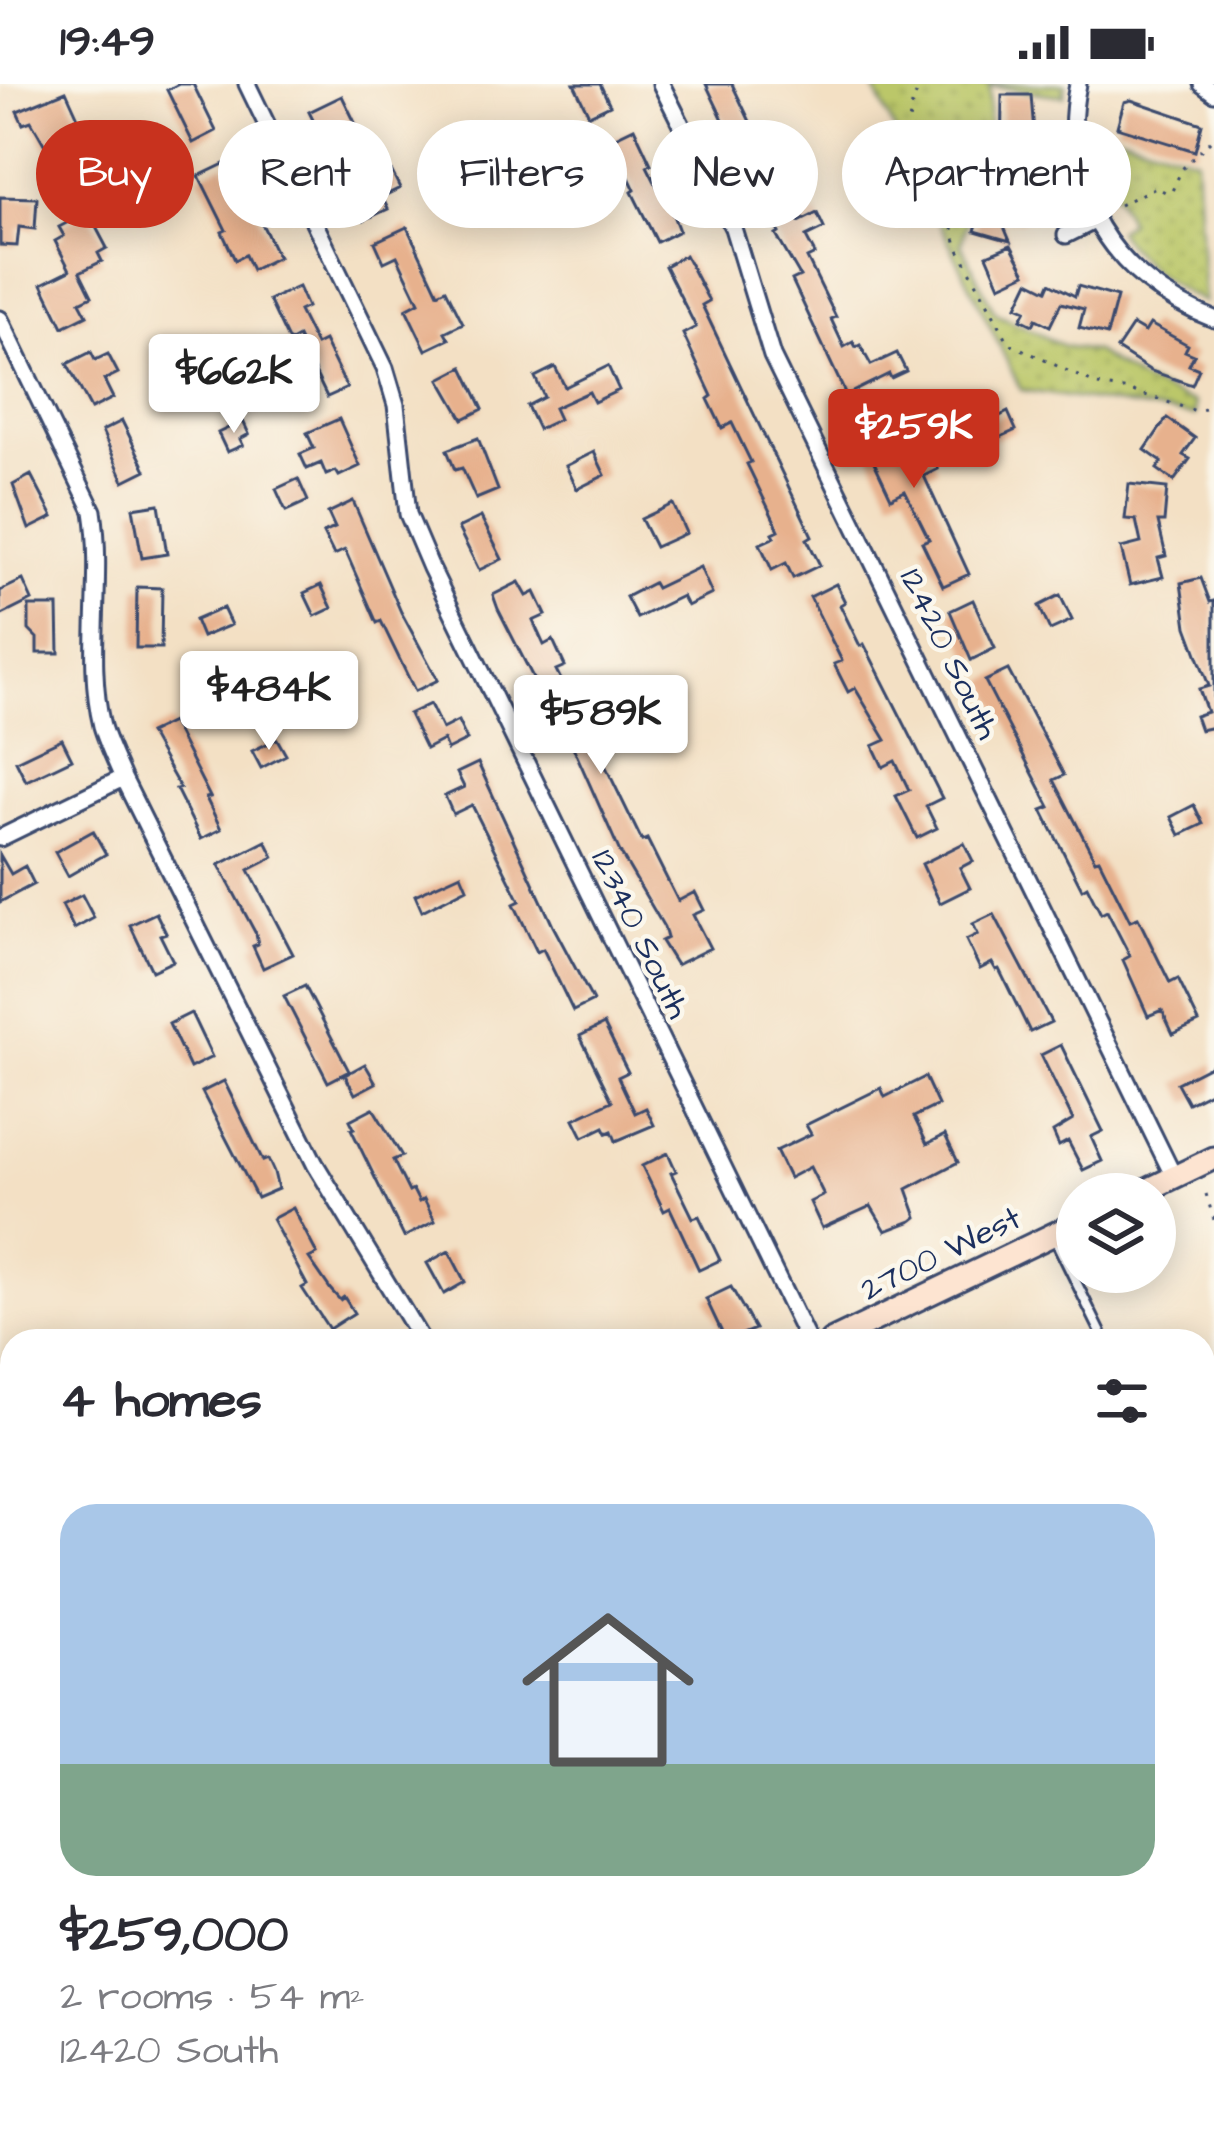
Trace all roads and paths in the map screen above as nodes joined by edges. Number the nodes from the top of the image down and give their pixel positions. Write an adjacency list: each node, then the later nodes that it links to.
1 (247, 84): 26 (street, 12340 South)
2 (662, 84): 19 (street, 12420 South)
3 (922, 84): 15 (path)
4 (1078, 84): 7 (street)
5 (1202, 84): 6 (street)
6 (1214, 93)
7 (1074, 120)
8 (1214, 137): 9 (path)
9 (1131, 199)
10 (1080, 228): 12 (street)
11 (1101, 228): 14 (street)
12 (1066, 235)
13 (0, 319): 16 (street)
14 (1214, 319)
15 (1214, 407)
16 (123, 778): 17 (street); 25 (street)
17 (0, 838)
18 (1214, 1158): 20 (main road)
19 (1172, 1173)
20 (1176, 1177)
21 (1206, 1194): 22 (path)
22 (1214, 1220)
23 (1056, 1234): 24 (main road, 2700 West)
24 (1053, 1235): 27 (main road, 2700 West); 28 (lane)
25 (415, 1329)
26 (802, 1329)
27 (856, 1329)
28 (1100, 1329)

